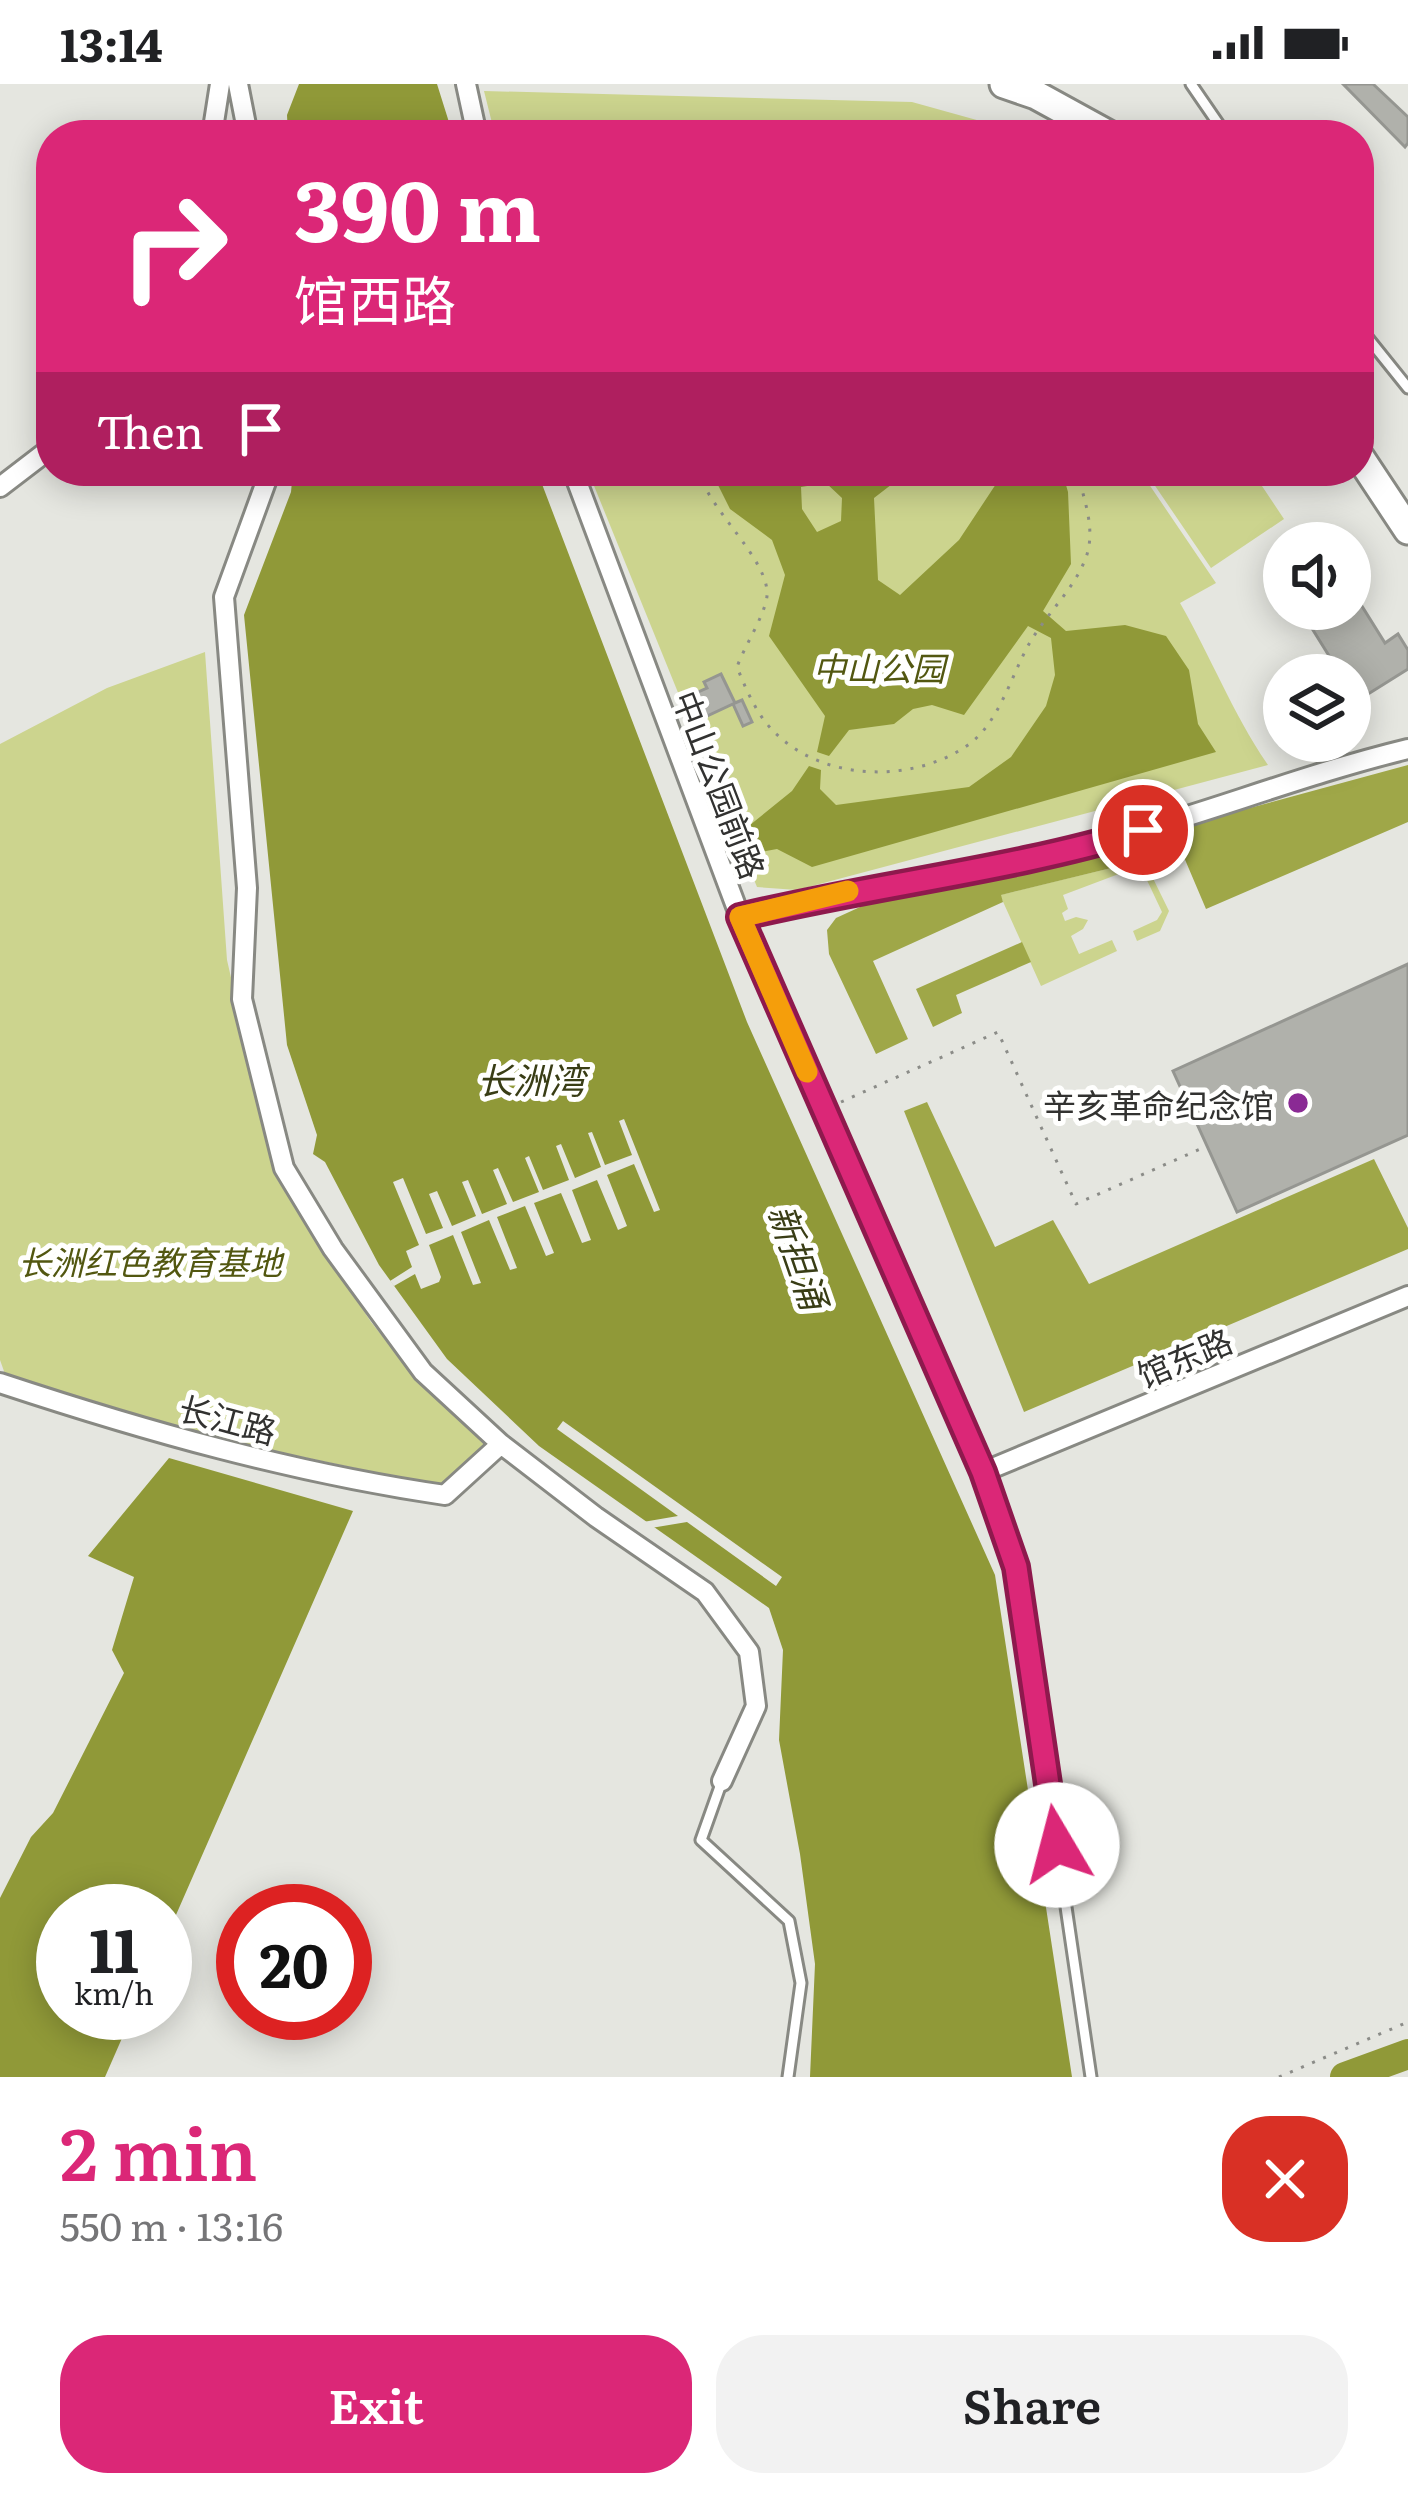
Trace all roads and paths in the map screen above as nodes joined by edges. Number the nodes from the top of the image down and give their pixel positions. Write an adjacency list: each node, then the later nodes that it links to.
1 (220, 84): 7 (street)
2 (238, 84): 8 (street)
3 (466, 84): 9 (street)
4 (1191, 84): 11 (lane)
5 (1015, 85): 6 (main road)
6 (1057, 95): 10 (main road)
7 (214, 120)
8 (245, 120)
9 (474, 120)
10 (1090, 120)
11 (1216, 120)
12 (1374, 345): 13 (lane)
13 (1408, 388)
14 (36, 459): 20 (street)
15 (1374, 479): 21 (main road)
16 (265, 486): 28 (street)
17 (579, 486): 23 (street, 中山公园前路)
18 (703, 486): 19 (path)
19 (1081, 486)
20 (0, 487)
21 (1408, 530)
22 (1408, 749): 23 (street)
23 (740, 917): 24 (street, 中山公园前路)
24 (823, 1110): 25 (path); 29 (street, 中山公园前路)
25 (1207, 1146)
26 (1408, 1296): 29 (street, 馆东路)
27 (0, 1383): 28 (street, 长江路)
28 (500, 1444): 30 (street)
29 (983, 1472): 33 (lane, 中山公园前路)
30 (722, 1780): 32 (lane)
31 (1408, 2022): 34 (path)
32 (788, 2077)
33 (1091, 2077)
34 (1279, 2077)

